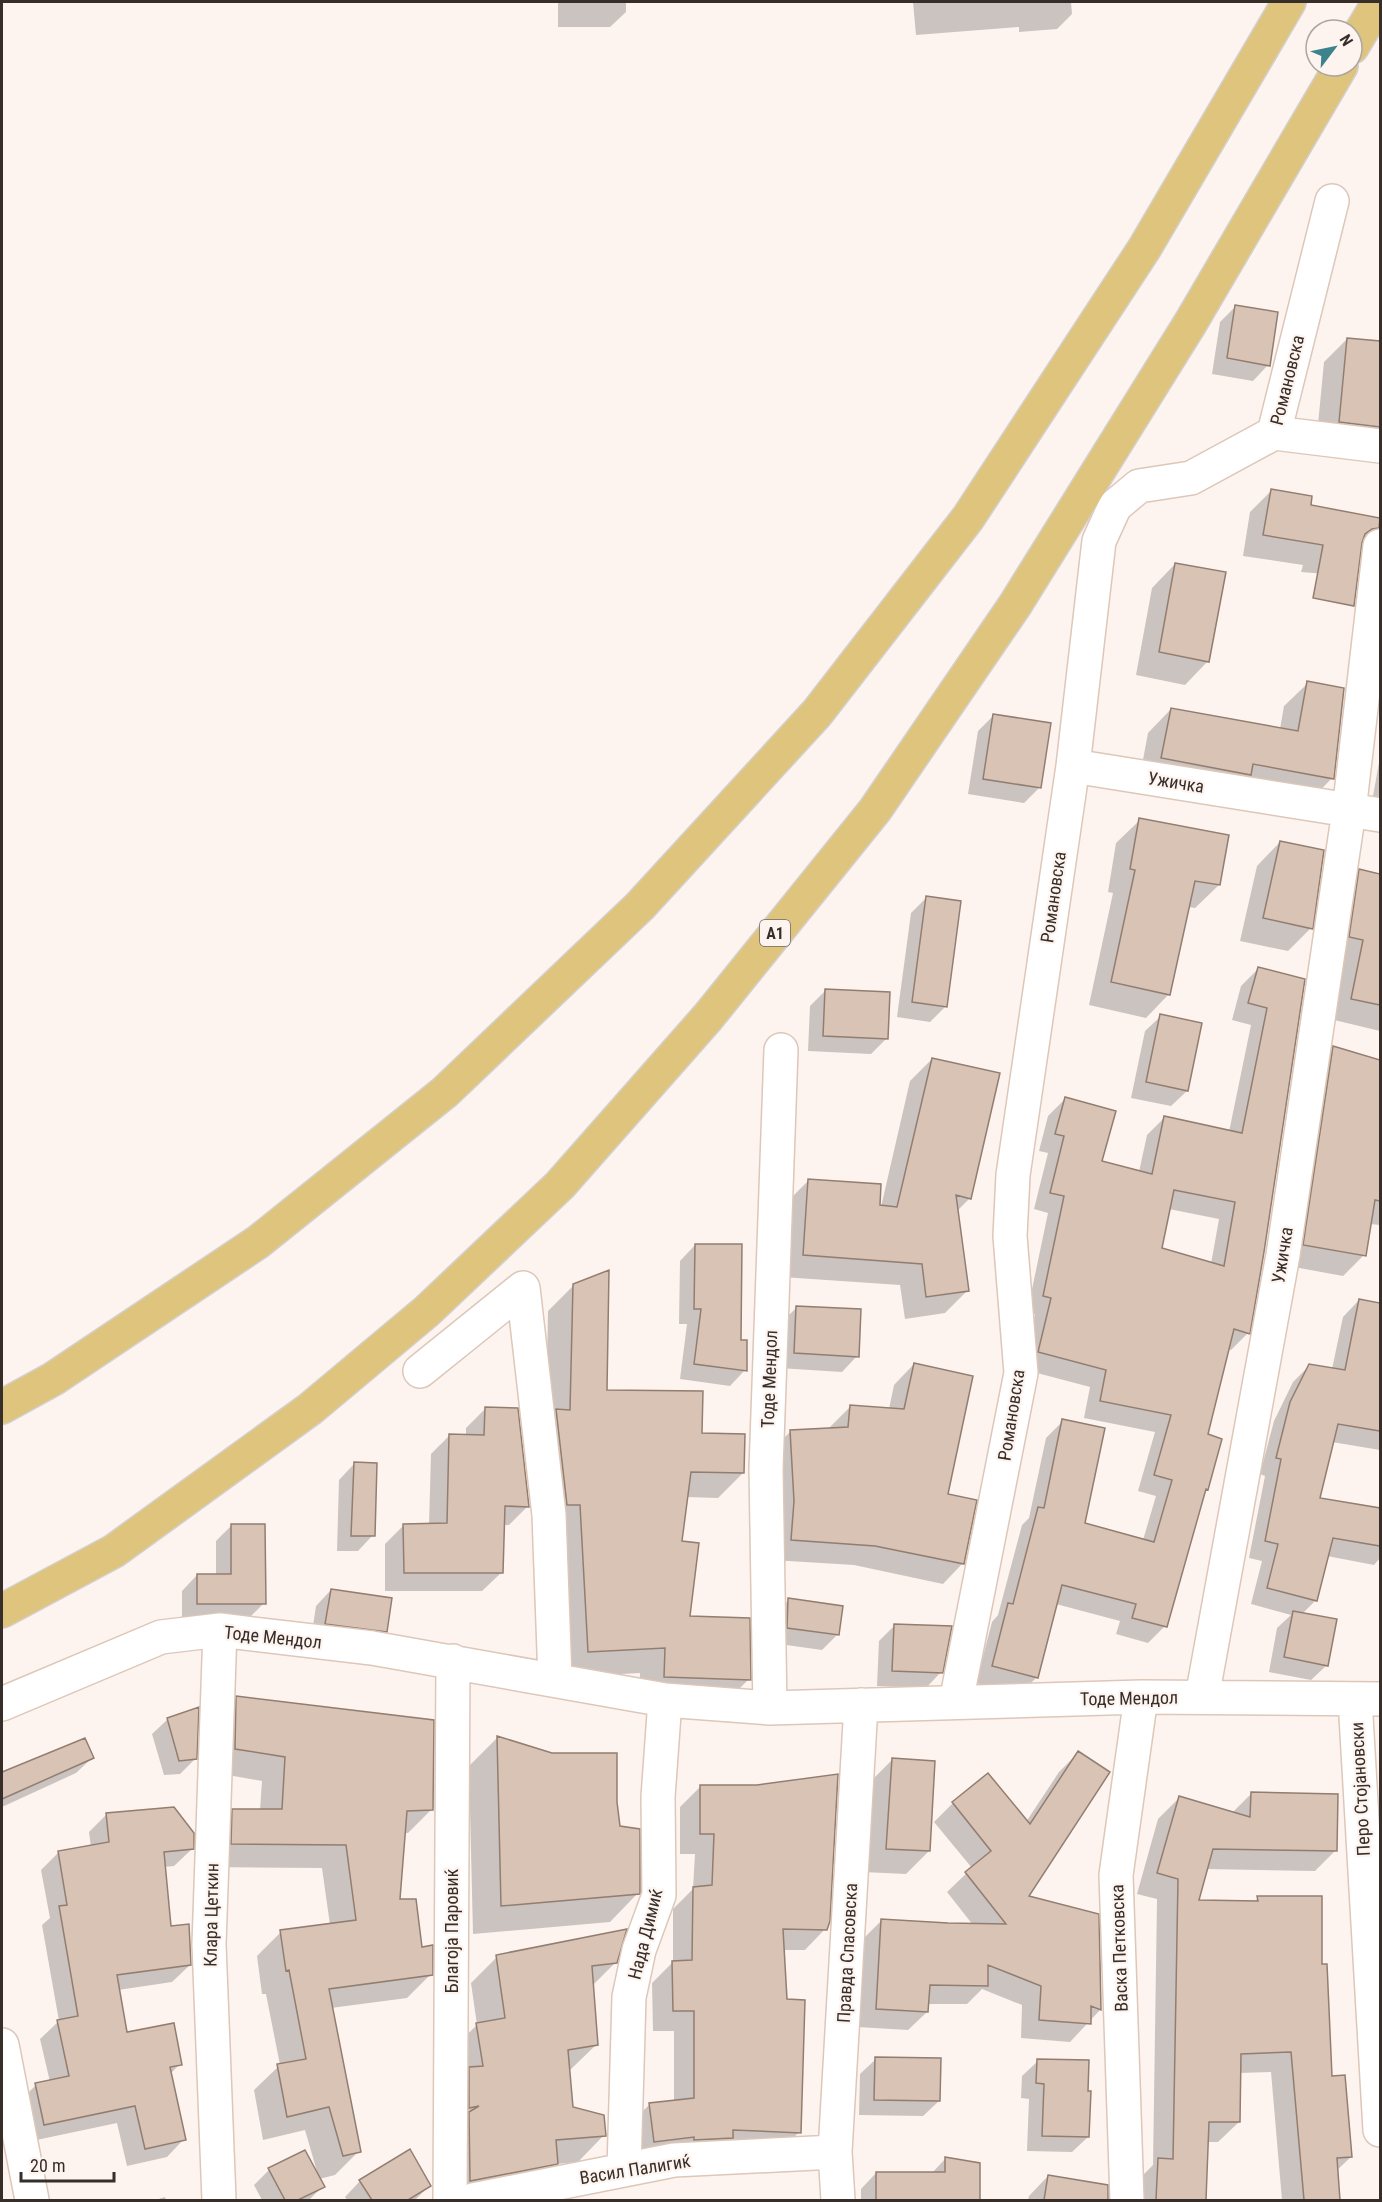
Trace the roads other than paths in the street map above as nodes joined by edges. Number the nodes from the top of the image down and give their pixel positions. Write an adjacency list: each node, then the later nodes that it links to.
1 (1289, 2): 13 (highway)
2 (1379, 2): 3 (highway)
3 (1364, 27)
4 (1334, 78): 14 (highway, A1)
5 (1332, 201): 6 (street, Романовска)
6 (1274, 433): 7 (street); 9 (street, Романовска)
7 (1380, 446)
8 (1380, 546): 10 (street, Ужичка)
9 (1073, 766): 10 (street, Ужичка); 22 (street, Романовска)
10 (1365, 813): 19 (street, Ужичка)
11 (781, 1050): 25 (street, Тоде Мендол)
12 (420, 1371): 17 (street)
13 (2, 1407)
14 (2, 1611)
15 (220, 1630): 16 (street, Тоде Мендол); 23 (street, Тоде Мендол); 31 (street, Клара Цеткин)
16 (453, 1661): 17 (street, Тоде Мендол); 32 (street, Благоја Паровиќ)
17 (555, 1679): 21 (street, Тоде Мендол)
18 (1141, 1697): 19 (street, Тоде Мендол); 22 (street, Тоде Мендол); 35 (street, Васка Петковска)
19 (1202, 1697): 20 (street, Тоде Мендол)
20 (1368, 1699): 27 (street, Перо Стојановски)
21 (666, 1700): 25 (street, Тоде Мендол); 29 (street, Нада Димиќ)
22 (956, 1702): 24 (street, Тоде Мендол)
23 (2, 1704)
24 (861, 1705): 25 (street, Тоде Мендол); 28 (street, Правда Спасовска)
25 (770, 1708)
26 (2, 2045): 30 (street)
27 (1380, 2130)
28 (836, 2152): 29 (street, Васил Палигиќ); 34 (street, Правда Спасовска)
29 (624, 2169): 33 (street, Васил Палигиќ)
30 (32, 2200)
31 (219, 2200)
32 (450, 2200)
33 (473, 2200)
34 (838, 2200)
35 (1127, 2200)

